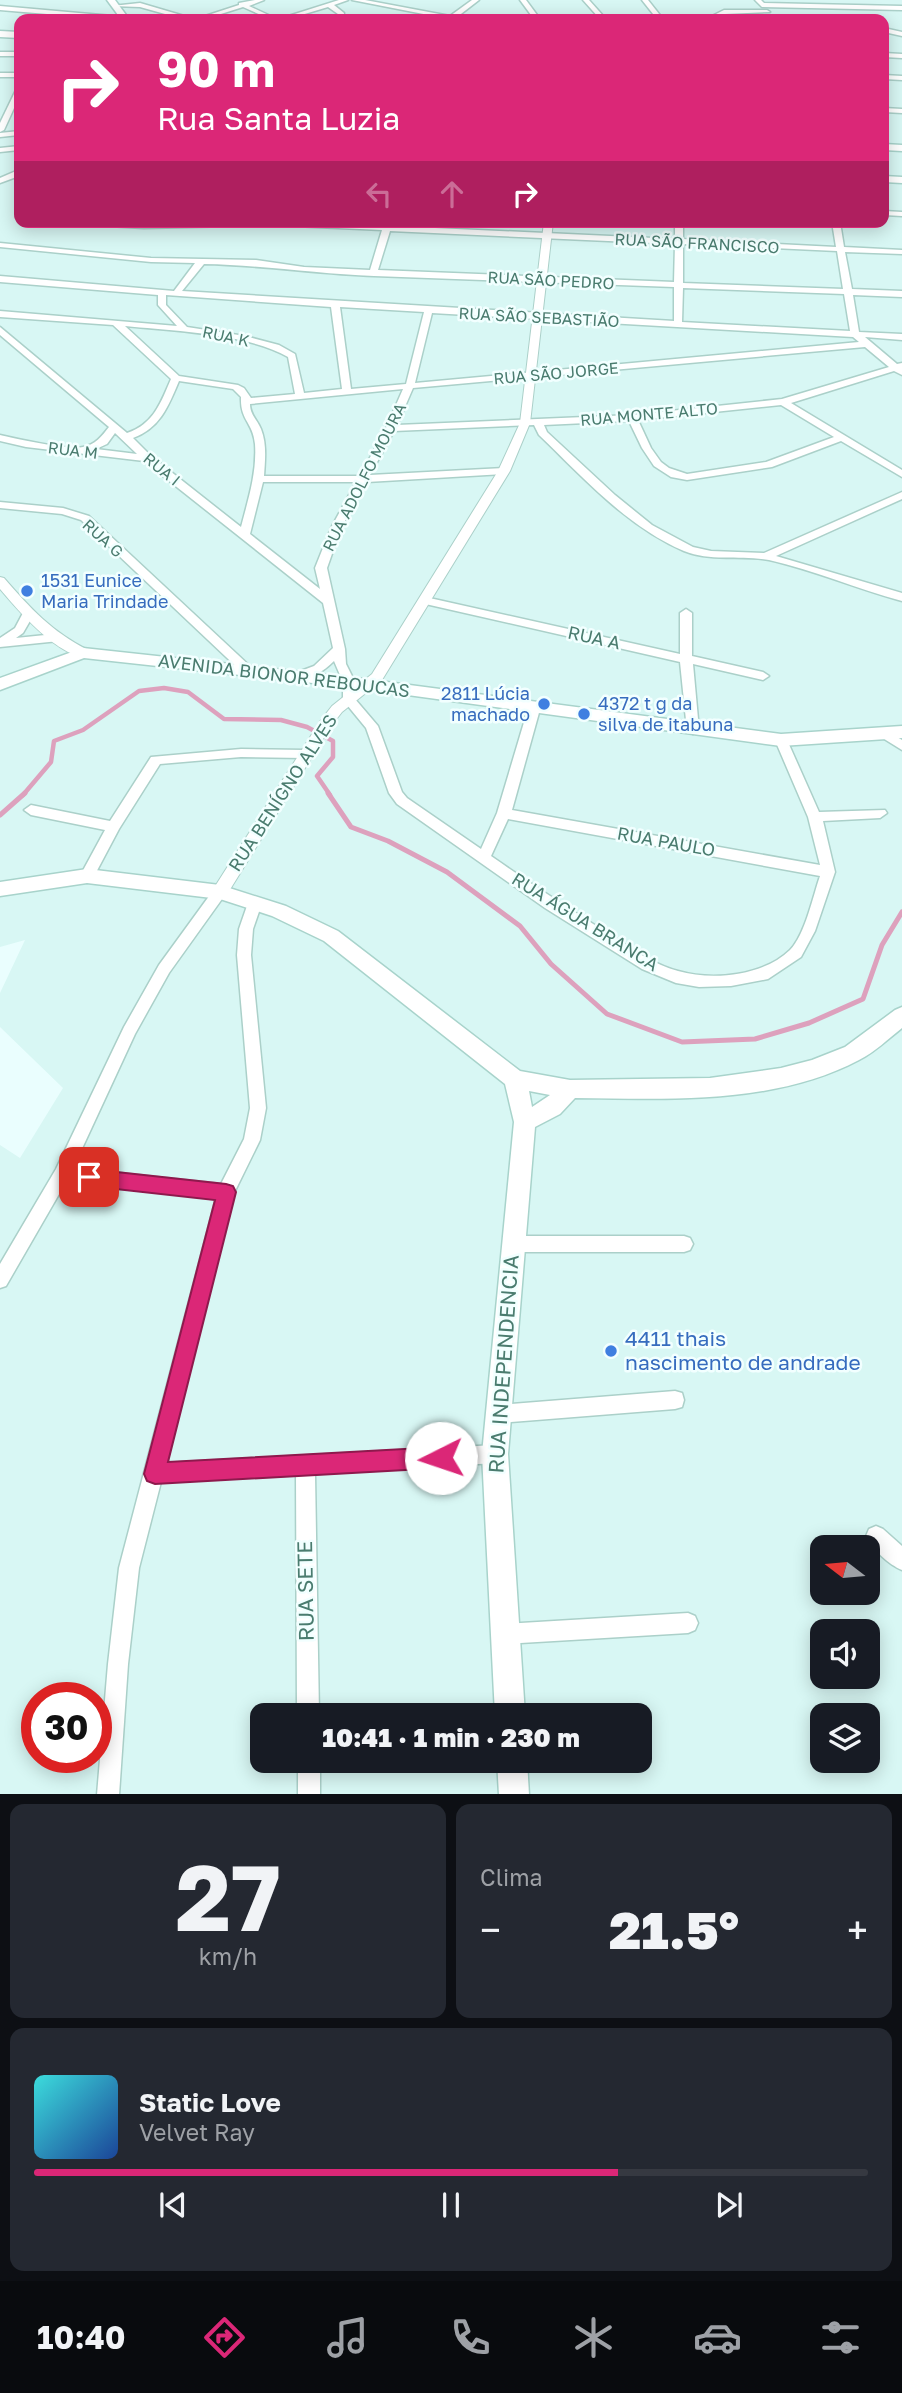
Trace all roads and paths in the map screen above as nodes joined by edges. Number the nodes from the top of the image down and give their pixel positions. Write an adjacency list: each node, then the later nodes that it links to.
1 (233, 0): 9 (street)
2 (261, 0): 9 (street)
3 (345, 0): 10 (street)
4 (355, 0): 21 (street)
5 (476, 0): 22 (street)
6 (586, 0): 23 (street)
7 (645, 0): 24 (street)
8 (113, 3): 16 (street)
9 (244, 5): 17 (street); 18 (street)
10 (329, 5): 19 (street); 20 (street)
11 (762, 6): 12 (street); 25 (street)
12 (816, 6): 14 (street)
13 (0, 8): 15 (street)
14 (902, 8)
15 (68, 14)
16 (172, 14)
17 (215, 14)
18 (263, 14)
19 (299, 14)
20 (341, 14)
21 (432, 14)
22 (459, 14)
23 (598, 14)
24 (656, 14)
25 (720, 14)
26 (14, 95): 27 (street)
27 (0, 126)
28 (387, 228): 39 (street)
29 (423, 228): 33 (street, RUA SÃO FRANCISCO)
30 (548, 228): 33 (street, RUA BENÍGNO ALVES)
31 (680, 228): 34 (street)
32 (837, 228): 36 (street)
33 (547, 235): 34 (street, RUA SÃO FRANCISCO); 41 (street, RUA BENÍGNO ALVES)
34 (680, 242): 36 (street, RUA SÃO FRANCISCO); 42 (street)
35 (0, 246): 38 (street, RUA SÃO PEDRO)
36 (842, 250): 37 (street, RUA SÃO FRANCISCO); 43 (street)
37 (902, 252)
38 (200, 262): 39 (street, RUA SÃO PEDRO); 46 (street)
39 (373, 274): 41 (street, RUA SÃO PEDRO)
40 (0, 279): 44 (street, RUA SÃO SEBASTIÃO)
41 (541, 279): 42 (street, RUA SÃO PEDRO); 50 (street, RUA BENÍGNO ALVES)
42 (681, 286): 43 (street, RUA SÃO PEDRO); 52 (street)
43 (847, 292): 45 (street, RUA SÃO PEDRO); 55 (street)
44 (162, 294): 46 (street, RUA SÃO SEBASTIÃO); 53 (street)
45 (902, 294)
46 (176, 295): 47 (street, RUA SÃO SEBASTIÃO)
47 (335, 306): 48 (street, RUA SÃO SEBASTIÃO); 62 (street)
48 (428, 312): 50 (street, RUA SÃO SEBASTIÃO); 61 (street, RUA ADOLFO MOURA)
49 (0, 314): 51 (street, RUA K)
50 (539, 317): 52 (street, RUA SÃO SEBASTIÃO); 59 (street, RUA BENÍGNO ALVES)
51 (117, 324): 53 (street, RUA K); 60 (street)
52 (678, 324): 55 (street, RUA SÃO SEBASTIÃO)
53 (184, 328): 63 (street, RUA K)
54 (0, 330): 68 (street, RUA I)
55 (855, 334): 56 (street, RUA SÃO SEBASTIÃO); 57 (street)
56 (902, 337)
57 (864, 344): 58 (street); 59 (street, RUA SÃO JORGE)
58 (899, 369): 65 (street, RUA MONTE ALTO)
59 (529, 377): 61 (street, RUA SÃO JORGE); 67 (street, RUA BENÍGNO ALVES)
60 (176, 378): 64 (street); 70 (street)
61 (410, 385): 62 (street, RUA SÃO JORGE); 69 (street, RUA ADOLFO MOURA)
62 (347, 391): 63 (street, RUA SÃO JORGE)
63 (300, 395): 64 (street, RUA SÃO JORGE)
64 (247, 401): 77 (street)
65 (783, 402): 66 (street, RUA MONTE ALTO); 72 (street)
66 (632, 418): 67 (street, RUA MONTE ALTO); 72 (street)
67 (531, 423): 69 (street, RUA MONTE ALTO); 75 (street, RUA BENÍGNO ALVES); 82 (street)
68 (114, 427): 70 (street, RUA I); 73 (street)
69 (390, 428): 78 (street, RUA ADOLFO MOURA)
70 (126, 437): 74 (street, RUA I)
71 (0, 438): 73 (street, RUA M)
72 (841, 438): 76 (street)
73 (81, 452): 74 (street, RUA M)
74 (147, 458): 81 (street, RUA I)
75 (504, 471): 78 (street); 85 (street, RUA BENÍGNO ALVES)
76 (902, 474)
77 (259, 479): 78 (street); 81 (street)
78 (361, 479): 86 (street, RUA ADOLFO MOURA)
79 (902, 495): 82 (street)
80 (0, 505): 94 (street, RUA G)
81 (246, 534): 86 (street, RUA I)
82 (766, 556): 84 (street)
83 (0, 581): 88 (street)
84 (902, 597)
85 (425, 601): 93 (street, RUA A); 98 (street, RUA BENÍGNO ALVES)
86 (329, 602): 91 (street, RUA ADOLFO MOURA)
87 (686, 613): 93 (street)
88 (28, 614): 89 (street); 90 (street)
89 (55, 638): 90 (street); 92 (street)
90 (1, 643)
91 (339, 649): 96 (street); 98 (street, RUA ADOLFO MOURA)
92 (83, 653): 94 (main road, AVENIDA BIONOR REBOUCAS); 97 (main road, AVENIDA BIONOR REBOUCAS)
93 (686, 658): 95 (street, RUA A); 100 (street)
94 (248, 671): 96 (main road, AVENIDA BIONOR REBOUCAS)
95 (763, 676)
96 (294, 678): 98 (main road, AVENIDA BIONOR REBOUCAS)
97 (0, 684)
98 (355, 689): 99 (main road, AVENIDA BIONOR REBOUCAS); 104 (street, RUA BENÍGNO ALVES); 110 (street, RUA ÁGUA BRANCA)
99 (534, 709): 100 (main road, AVENIDA BIONOR REBOUCAS); 106 (street)
100 (693, 730): 102 (main road, AVENIDA BIONOR REBOUCAS)
101 (894, 733): 102 (main road, AVENIDA BIONOR REBOUCAS); 103 (street)
102 (781, 740): 108 (street)
103 (902, 746)
104 (305, 754): 109 (street); 114 (street, RUA BENÍGNO ALVES)
105 (32, 810): 109 (street)
106 (504, 813): 110 (street); 111 (street, RUA PAULO)
107 (880, 813): 108 (street)
108 (815, 817): 111 (street)
109 (113, 827): 112 (street)
110 (484, 857): 111 (street, RUA ÁGUA BRANCA)
111 (828, 872)
112 (87, 876): 113 (main road); 114 (main road)
113 (0, 889)
114 (220, 892): 115 (main road); 119 (street, RUA BENÍGNO ALVES)
115 (255, 903): 118 (main road); 120 (street)
116 (902, 1016): 117 (main road)
117 (570, 1089): 118 (main road); 118 (main road)
118 (520, 1099): 121 (main road, RUA INDEPENDENCIA)
119 (62, 1174): 120 (street); 123 (street, RUA BENÍGNO ALVES)
120 (226, 1192): 128 (street)
121 (512, 1244): 122 (street); 125 (main road, RUA INDEPENDENCIA)
122 (684, 1244)
123 (0, 1280)
124 (675, 1400): 125 (street)
125 (498, 1414): 126 (main road, RUA INDEPENDENCIA)
126 (495, 1454): 127 (street); 132 (main road, RUA INDEPENDENCIA)
127 (304, 1466): 128 (street); 133 (street, RUA SETE)
128 (155, 1474): 137 (street)
129 (880, 1540): 130 (street)
130 (902, 1560)
131 (688, 1623): 132 (street)
132 (505, 1634): 134 (main road, RUA INDEPENDENCIA)
133 (308, 1703)
134 (509, 1703)
135 (309, 1773): 138 (street)
136 (513, 1773): 139 (main road)
137 (108, 1794)
138 (309, 1794)
139 (514, 1794)

